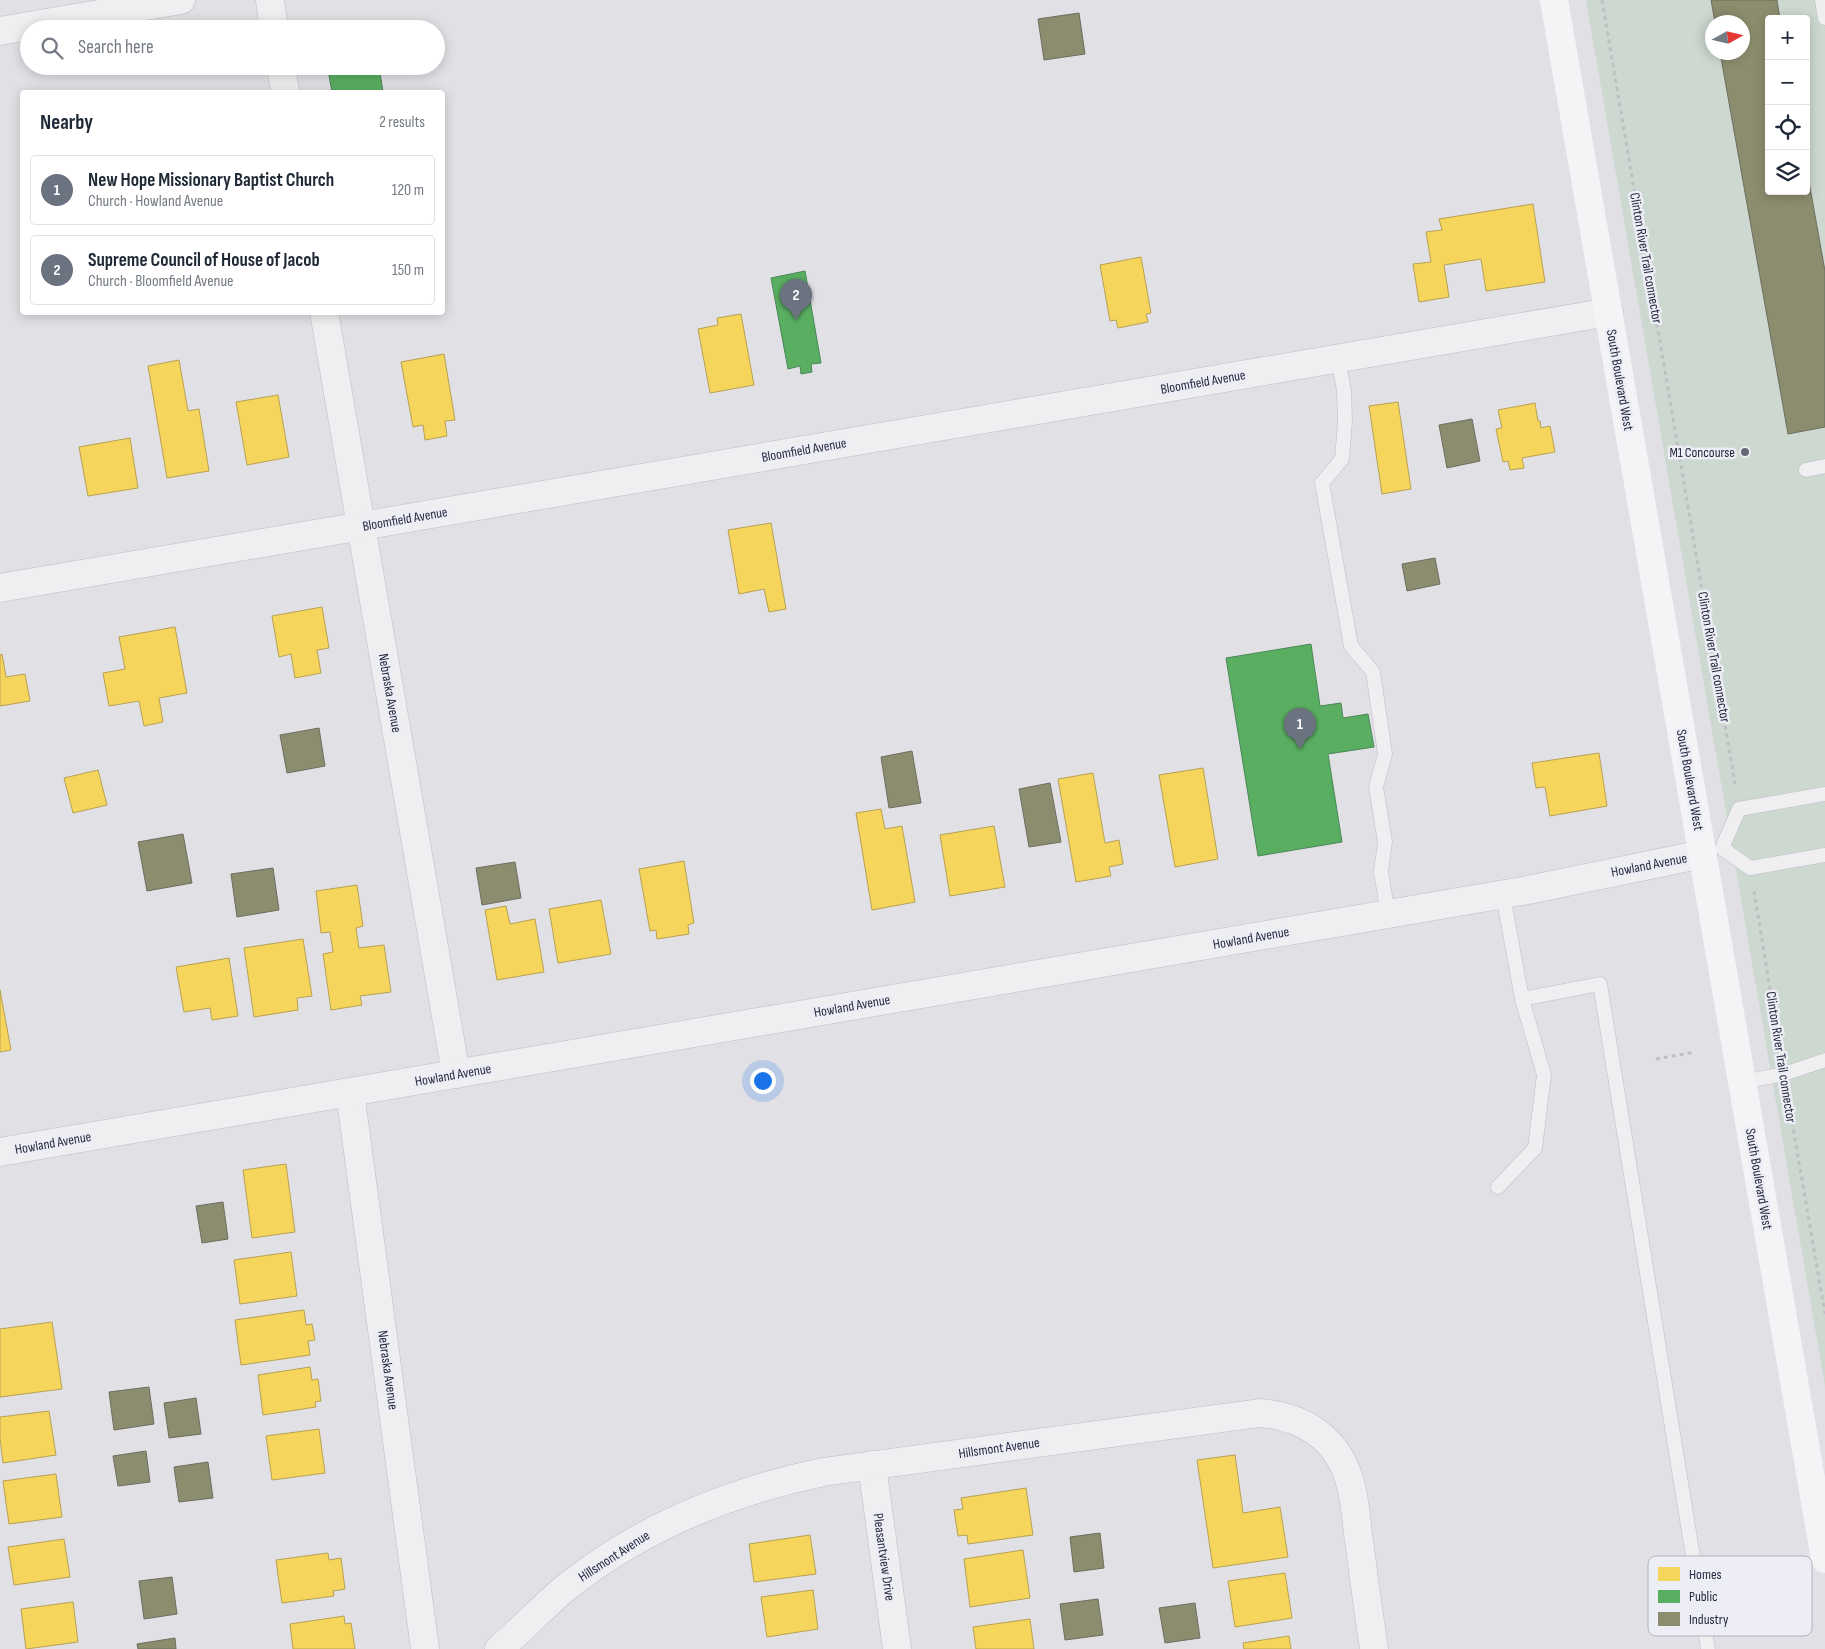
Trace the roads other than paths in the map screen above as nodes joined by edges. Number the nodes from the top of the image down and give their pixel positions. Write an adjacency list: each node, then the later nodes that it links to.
1 (181, 0): 6 (street)
2 (270, 0): 7 (street)
3 (1554, 0): 12 (street, South Boulevard West)
4 (1822, 0): 5 (lane)
5 (1825, 18)
6 (64, 20)
7 (273, 20)
8 (20, 28): 9 (street)
9 (0, 31)
10 (283, 75): 11 (street)
11 (286, 90)
12 (1608, 312): 14 (street, Bloomfield Avenue); 20 (street, South Boulevard West)
13 (325, 315): 17 (street, Nebraska Avenue)
14 (1338, 358): 17 (street, Bloomfield Avenue); 23 (lane)
15 (1825, 466): 16 (lane)
16 (1806, 470)
17 (361, 526): 18 (street, Bloomfield Avenue); 26 (street, Nebraska Avenue)
18 (0, 588)
19 (1825, 794): 20 (lane)
20 (1712, 851): 21 (lane); 22 (street, Howland Avenue); 27 (street, South Boulevard West)
21 (1825, 855)
22 (1503, 895): 23 (street, Howland Avenue); 24 (lane)
23 (1388, 914): 26 (street, Howland Avenue)
24 (1522, 999): 30 (lane); 32 (lane)
25 (1825, 1060): 27 (lane)
26 (456, 1074): 28 (street, Howland Avenue)
27 (1742, 1082): 33 (street, South Boulevard West)
28 (350, 1092): 29 (street, Howland Avenue); 35 (street, Nebraska Avenue)
29 (0, 1152)
30 (1498, 1187)
31 (872, 1466): 36 (street, Hillsmont Avenue); 37 (street, Pleasantview Drive); 38 (street, Hillsmont Avenue)
32 (1693, 1556)
33 (1825, 1559)
34 (1706, 1636): 39 (lane)
35 (425, 1649)
36 (499, 1649)
37 (897, 1649)
38 (1374, 1649)
39 (1708, 1649)

